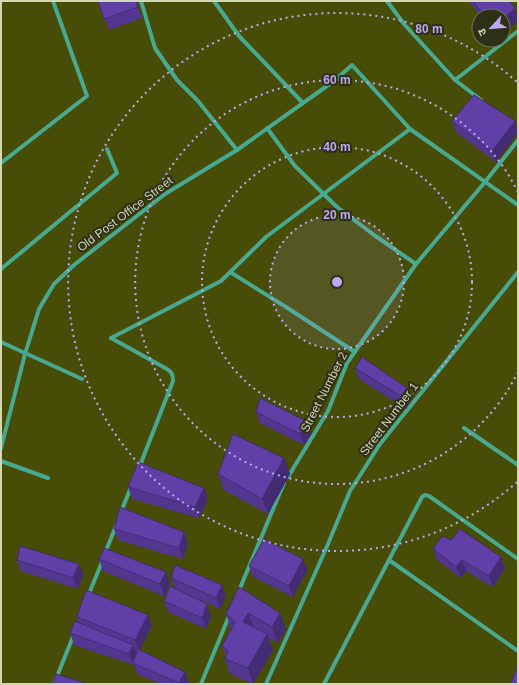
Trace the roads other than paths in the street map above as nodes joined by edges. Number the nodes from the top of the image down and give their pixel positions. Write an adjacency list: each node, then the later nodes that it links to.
1 (53, 1): 14 (street)
2 (140, 1): 13 (street)
3 (214, 1): 7 (street)
4 (387, 1): 6 (street)
5 (518, 31): 6 (street)
6 (455, 80): 8 (street)
7 (302, 102): 9 (street, Old Post Office Street); 10 (street, Old Post Office Street)
8 (486, 104)
9 (267, 128): 13 (street, Old Post Office Street); 16 (street)
10 (410, 129): 15 (street); 16 (street)
11 (518, 140): 15 (street, Street Number 2)
12 (107, 149): 19 (street)
13 (237, 150): 24 (street, Old Post Office Street)
14 (1, 163)
15 (485, 182): 17 (street); 18 (street, Street Number 2)
16 (323, 194): 18 (street); 20 (street)
17 (518, 204)
18 (416, 264): 23 (street, Street Number 2)
19 (1, 269)
20 (230, 272): 23 (street); 30 (street)
21 (518, 272): 44 (street, Street Number 1)
22 (1, 342): 24 (street)
23 (355, 352): 37 (street, Street Number 2)
24 (25, 354): 25 (street); 27 (street, Old Post Office Street)
25 (82, 379)
26 (464, 428): 29 (street)
27 (1, 448)
28 (1, 461): 31 (street)
29 (518, 465)
30 (138, 470)
31 (48, 478)
32 (132, 485): 33 (street)
33 (121, 514)
34 (118, 522): 38 (street)
35 (518, 559): 36 (street)
36 (389, 560): 41 (street); 45 (street)
37 (236, 599)
38 (86, 603)
39 (230, 613): 43 (street)
40 (74, 632): 42 (street)
41 (518, 651)
42 (54, 684)
43 (202, 684)
44 (266, 684)
45 (324, 684)

